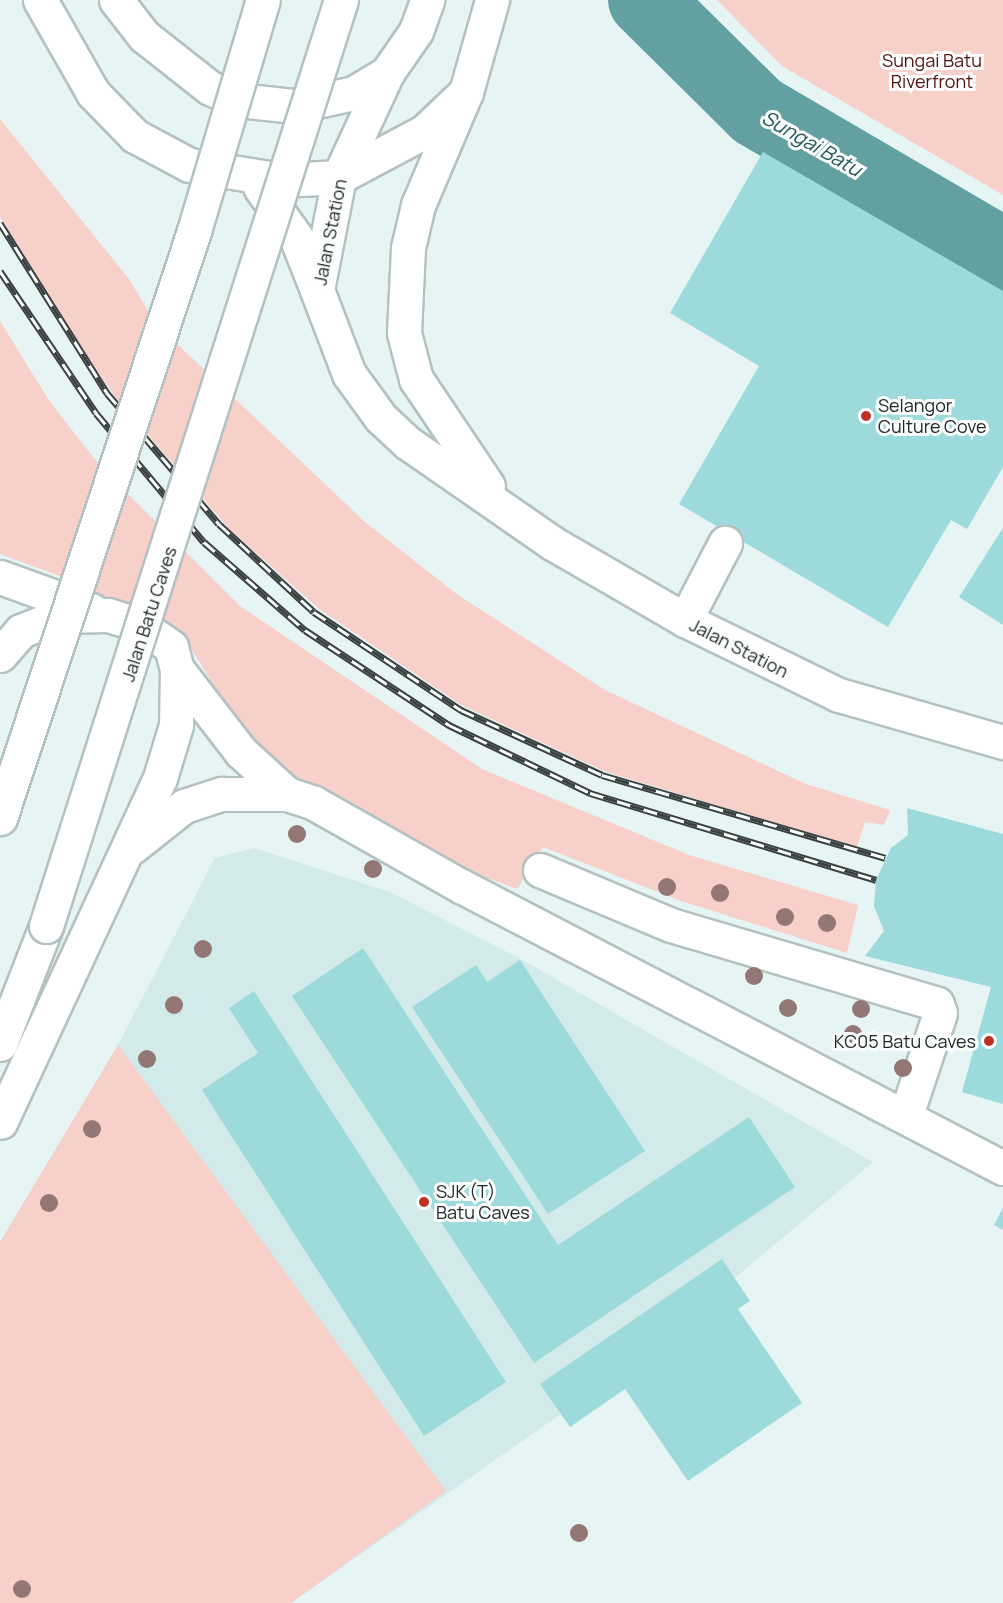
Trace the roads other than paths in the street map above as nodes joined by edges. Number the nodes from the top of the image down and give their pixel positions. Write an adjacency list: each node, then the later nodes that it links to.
1 (40, 0): 10 (main road)
2 (116, 0): 7 (main road)
3 (263, 0): 21 (main road, bridge)
4 (340, 0): 24 (main road, Jalan Batu Caves, bridge)
5 (427, 0): 7 (main road)
6 (492, 0): 8 (main road)
7 (387, 73): 9 (main road, Jalan Station)
8 (466, 92): 9 (main road); 12 (main road, Jalan Station)
9 (339, 177): 10 (main road); 11 (main road, Jalan Station)
10 (253, 178): 11 (main road)
11 (317, 290): 12 (main road, Jalan Station)
12 (500, 502): 16 (main road, Jalan Station)
13 (725, 543): 16 (main road)
14 (0, 577): 15 (main road)
15 (108, 615): 17 (main road); 18 (main road)
16 (686, 621): 19 (main road, Jalan Station)
17 (0, 655)
18 (177, 669): 20 (main road); 22 (main road)
19 (1003, 742)
20 (287, 794): 22 (main road); 27 (main road)
21 (0, 818)
22 (132, 847): 28 (main road)
23 (540, 870): 27 (main road)
24 (46, 926): 25 (main road); 26 (main road, Jalan Batu Caves)
25 (0, 1002)
26 (0, 1044)
27 (906, 1115): 29 (main road)
28 (0, 1122)
29 (950, 1138): 30 (main road); 31 (main road)
30 (1003, 1150)
31 (1003, 1168)

